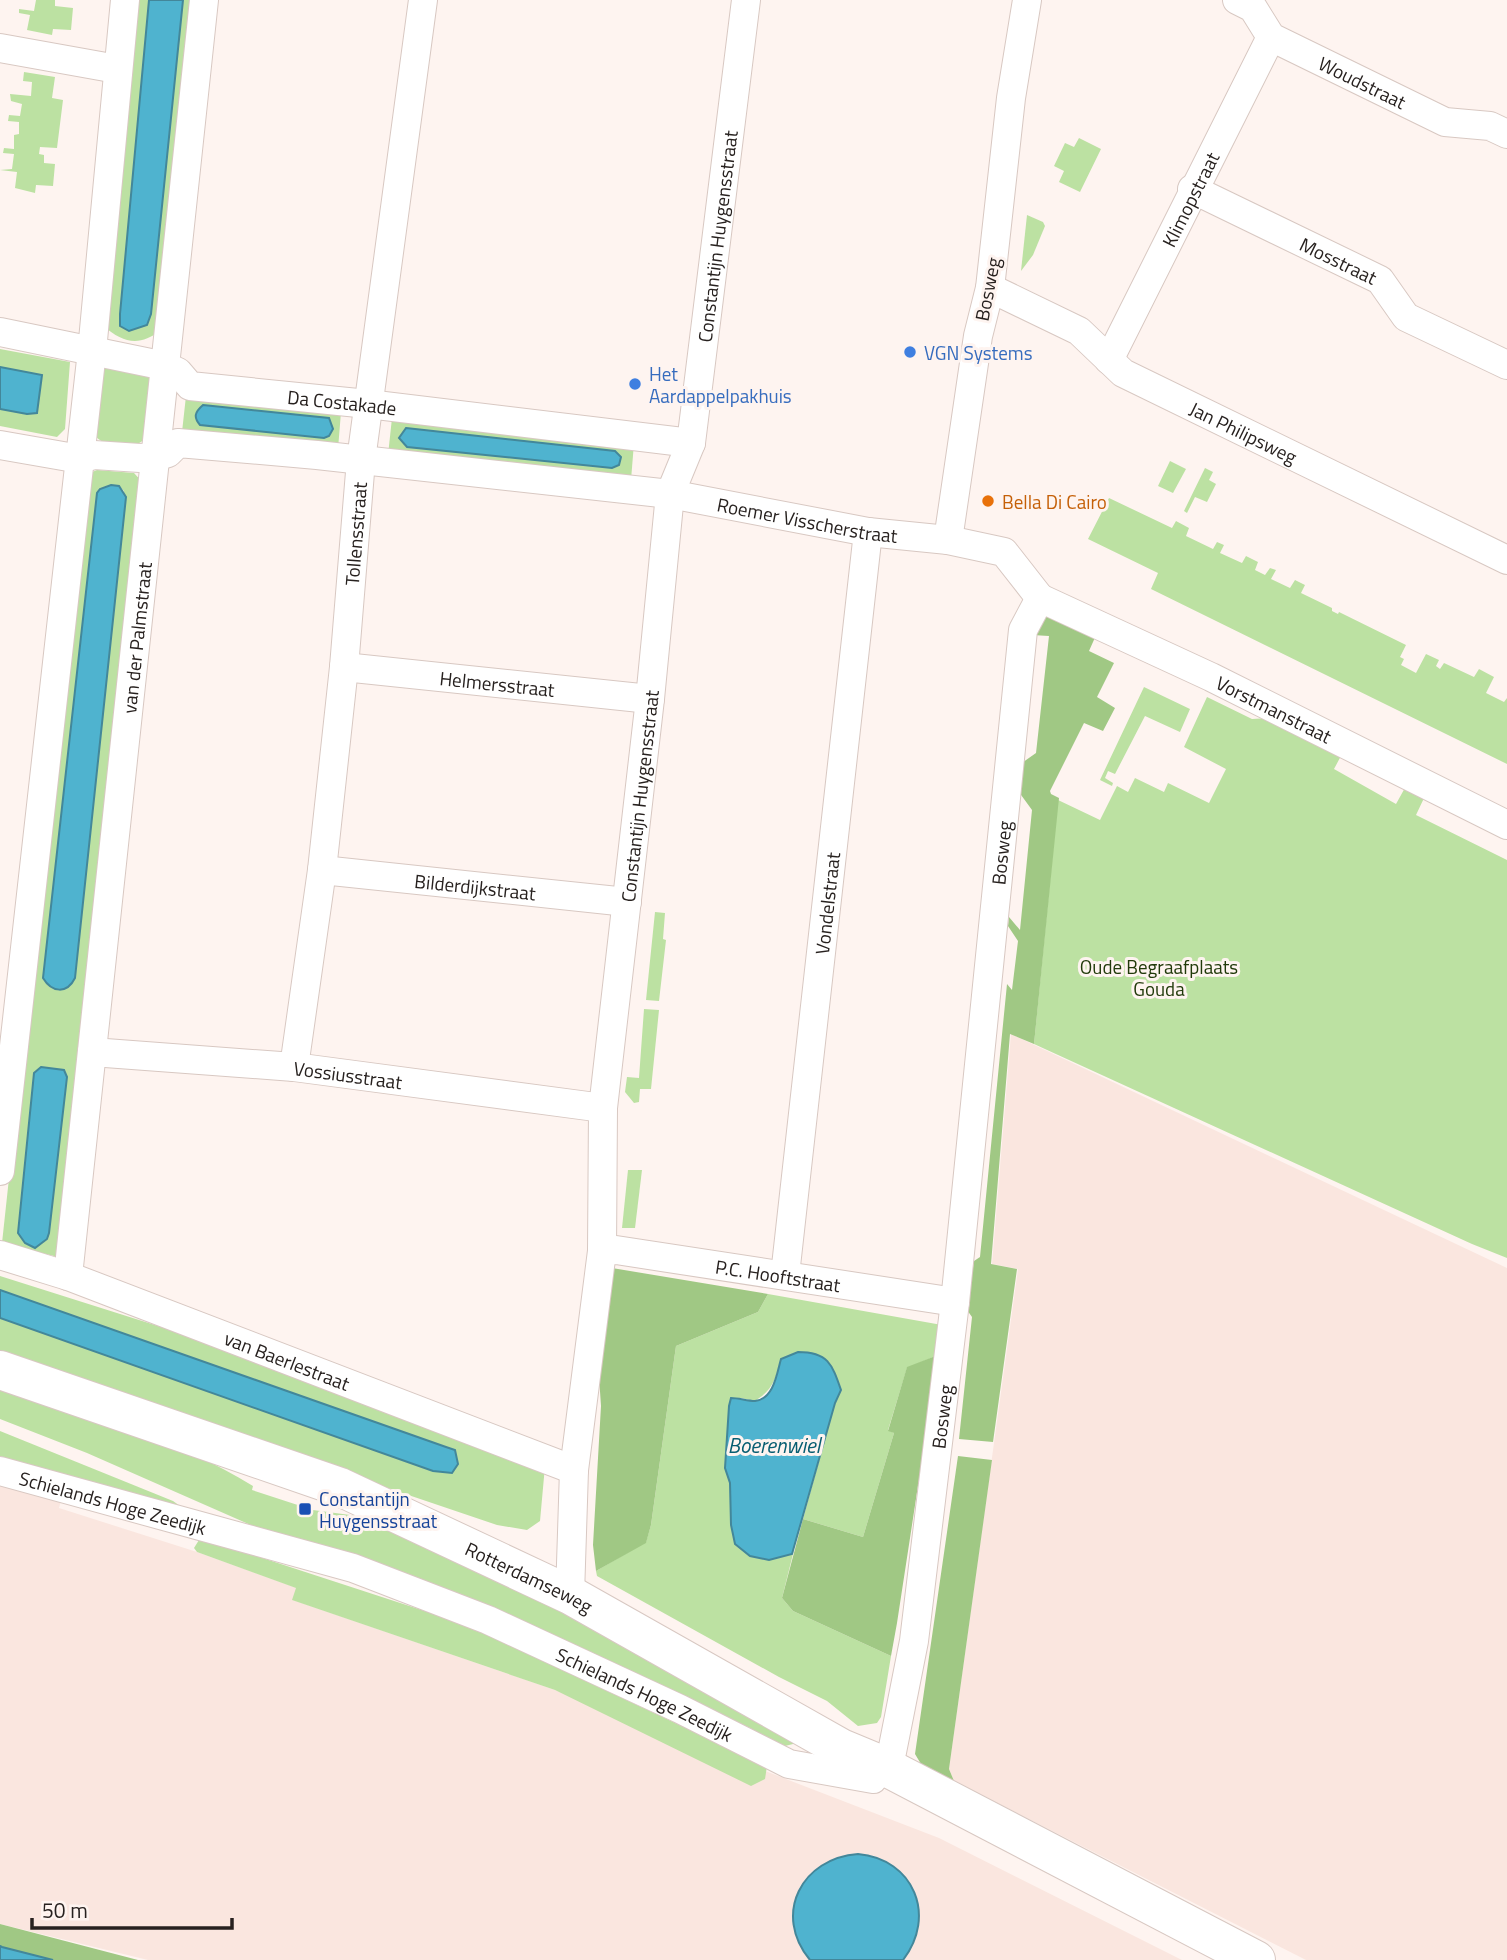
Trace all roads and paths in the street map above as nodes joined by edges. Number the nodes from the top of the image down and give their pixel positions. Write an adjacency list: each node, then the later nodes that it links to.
1 (125, 0): 9 (street)
2 (204, 0): 17 (street, van der Palmstraat)
3 (423, 0): 18 (street, Tollensstraat)
4 (746, 0): 19 (street, Constantijn Huygensstraat)
5 (1027, 0): 12 (street, Bosweg)
6 (1237, 0): 7 (street)
7 (1271, 37): 10 (street, Woudstraat); 11 (street, Klimopstraat)
8 (0, 48): 9 (street)
9 (117, 69): 14 (street)
10 (1507, 134)
11 (1192, 189): 15 (street, Klimopstraat); 16 (street, Mosstraat)
12 (990, 288): 15 (street, Jan Philipsweg); 26 (street, Bosweg)
13 (0, 332): 14 (street, Da Costakade)
14 (92, 351): 17 (street, Da Costakade); 22 (street)
15 (1108, 360): 27 (street, Jan Philipsweg)
16 (1507, 365)
17 (164, 366): 18 (street, Da Costakade); 21 (street, van der Palmstraat)
18 (368, 404): 19 (street, Da Costakade); 23 (street, Tollensstraat)
19 (691, 443): 24 (street, Constantijn Huygensstraat)
20 (0, 445): 22 (street)
21 (154, 457): 22 (street); 23 (street); 35 (street, van der Palmstraat)
22 (80, 458): 34 (street)
23 (361, 460): 24 (street); 29 (street, Tollensstraat)
24 (670, 494): 25 (street, Roemer Visscherstraat); 30 (street, Constantijn Huygensstraat)
25 (868, 532): 26 (street, Roemer Visscherstraat); 41 (street, Vondelstraat)
26 (948, 540): 28 (street)
27 (1504, 552)
28 (1040, 598): 31 (street, Vorstmanstraat); 43 (street, Bosweg)
29 (344, 667): 30 (street, Helmersstraat); 32 (street, Tollensstraat)
30 (650, 699): 33 (street, Constantijn Huygensstraat)
31 (1507, 825)
32 (323, 870): 33 (street, Bilderdijkstraat); 36 (street, Tollensstraat)
33 (627, 902): 37 (street, Constantijn Huygensstraat)
34 (9, 1012): 38 (street)
35 (92, 1052): 36 (street, Vossiusstraat); 42 (street, van der Palmstraat)
36 (294, 1067): 37 (street, Vossiusstraat)
37 (603, 1108): 39 (street, Constantijn Huygensstraat)
38 (0, 1171)
39 (603, 1251): 41 (street, P.C. Hooftstraat); 45 (street, Constantijn Huygensstraat)
40 (0, 1255): 42 (street, van Baerlestraat)
41 (785, 1275): 43 (street, P.C. Hooftstraat)
42 (68, 1276): 45 (street, van Baerlestraat)
43 (955, 1302): 48 (street, Bosweg)
44 (0, 1370): 47 (main road, Rotterdamseweg)
45 (573, 1470): 47 (street, Constantijn Huygensstraat)
46 (0, 1471): 48 (street, Schielands Hoge Zeedijk)
47 (570, 1595): 48 (main road, Rotterdamseweg)
48 (882, 1765): 49 (main road)
49 (1256, 1960)

